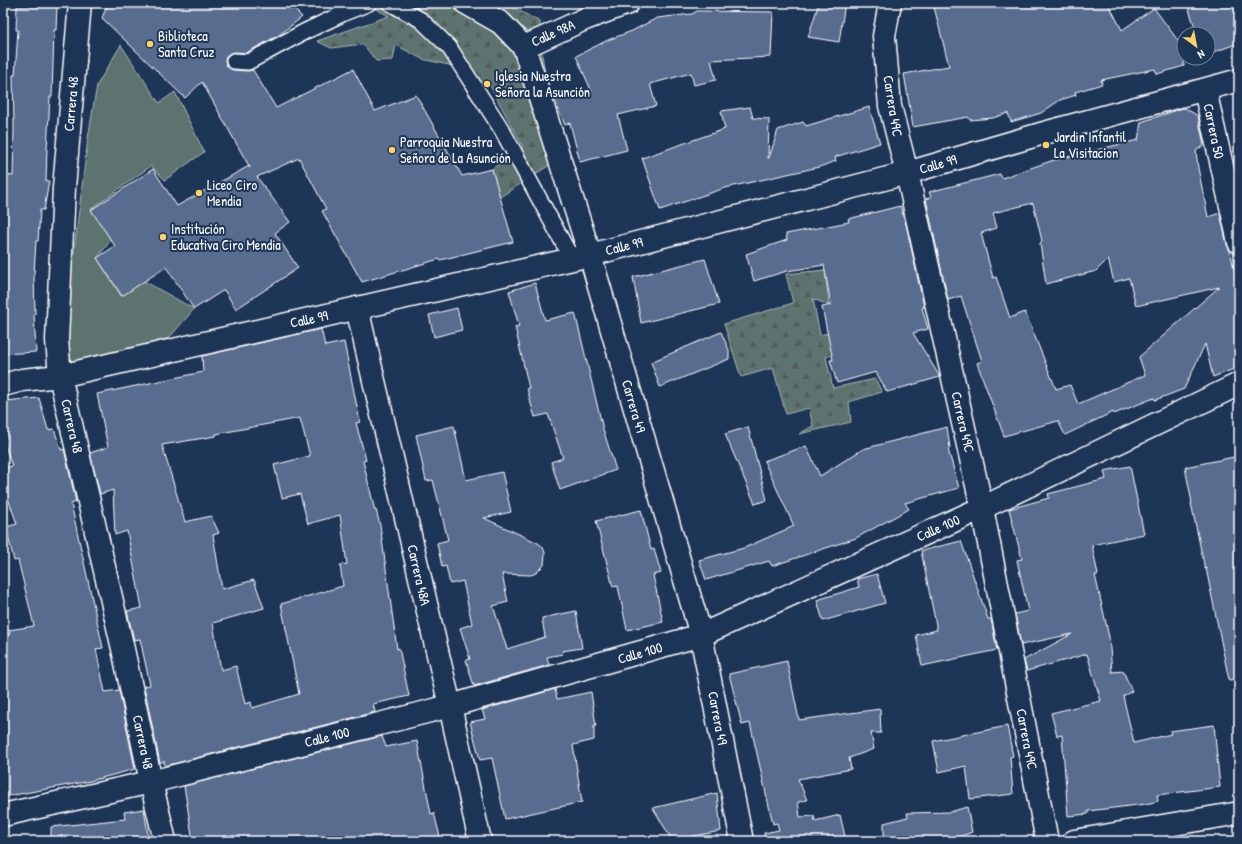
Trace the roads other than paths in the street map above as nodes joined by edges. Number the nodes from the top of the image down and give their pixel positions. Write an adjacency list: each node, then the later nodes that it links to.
1 (80, 3): 15 (street, Carrera 48)
2 (369, 3): 8 (lane)
3 (390, 3): 13 (lane)
4 (466, 3): 7 (street, Carrera 49)
5 (628, 3): 7 (street, Calle 98A)
6 (890, 3): 11 (street, Carrera 49C)
7 (524, 46): 13 (street, Carrera 49)
8 (234, 61)
9 (1239, 80): 10 (street, Calle 99)
10 (1205, 90): 11 (street, Calle 99); 12 (street, Carrera 50)
11 (907, 173): 13 (street, Calle 99); 18 (street, Carrera 49C)
12 (1239, 242)
13 (581, 257): 14 (street, Calle 99); 19 (street, Carrera 49)
14 (357, 308): 15 (street, Calle 99); 20 (street, Carrera 48A)
15 (60, 376): 16 (street, Calle 99); 21 (street, Carrera 48)
16 (3, 384)
17 (1239, 384): 18 (street, Calle 100)
18 (982, 508): 19 (street, Calle 100); 27 (street, Carrera 49C)
19 (701, 635): 20 (street, Calle 100); 26 (street, Carrera 49)
20 (450, 706): 21 (street, Calle 100); 25 (street, Carrera 48A)
21 (151, 782): 23 (street, Calle 100); 24 (street, Carrera 48)
22 (1239, 813): 28 (street)
23 (3, 816)
24 (165, 841)
25 (480, 841)
26 (742, 841)
27 (1047, 841)
28 (1074, 841)

